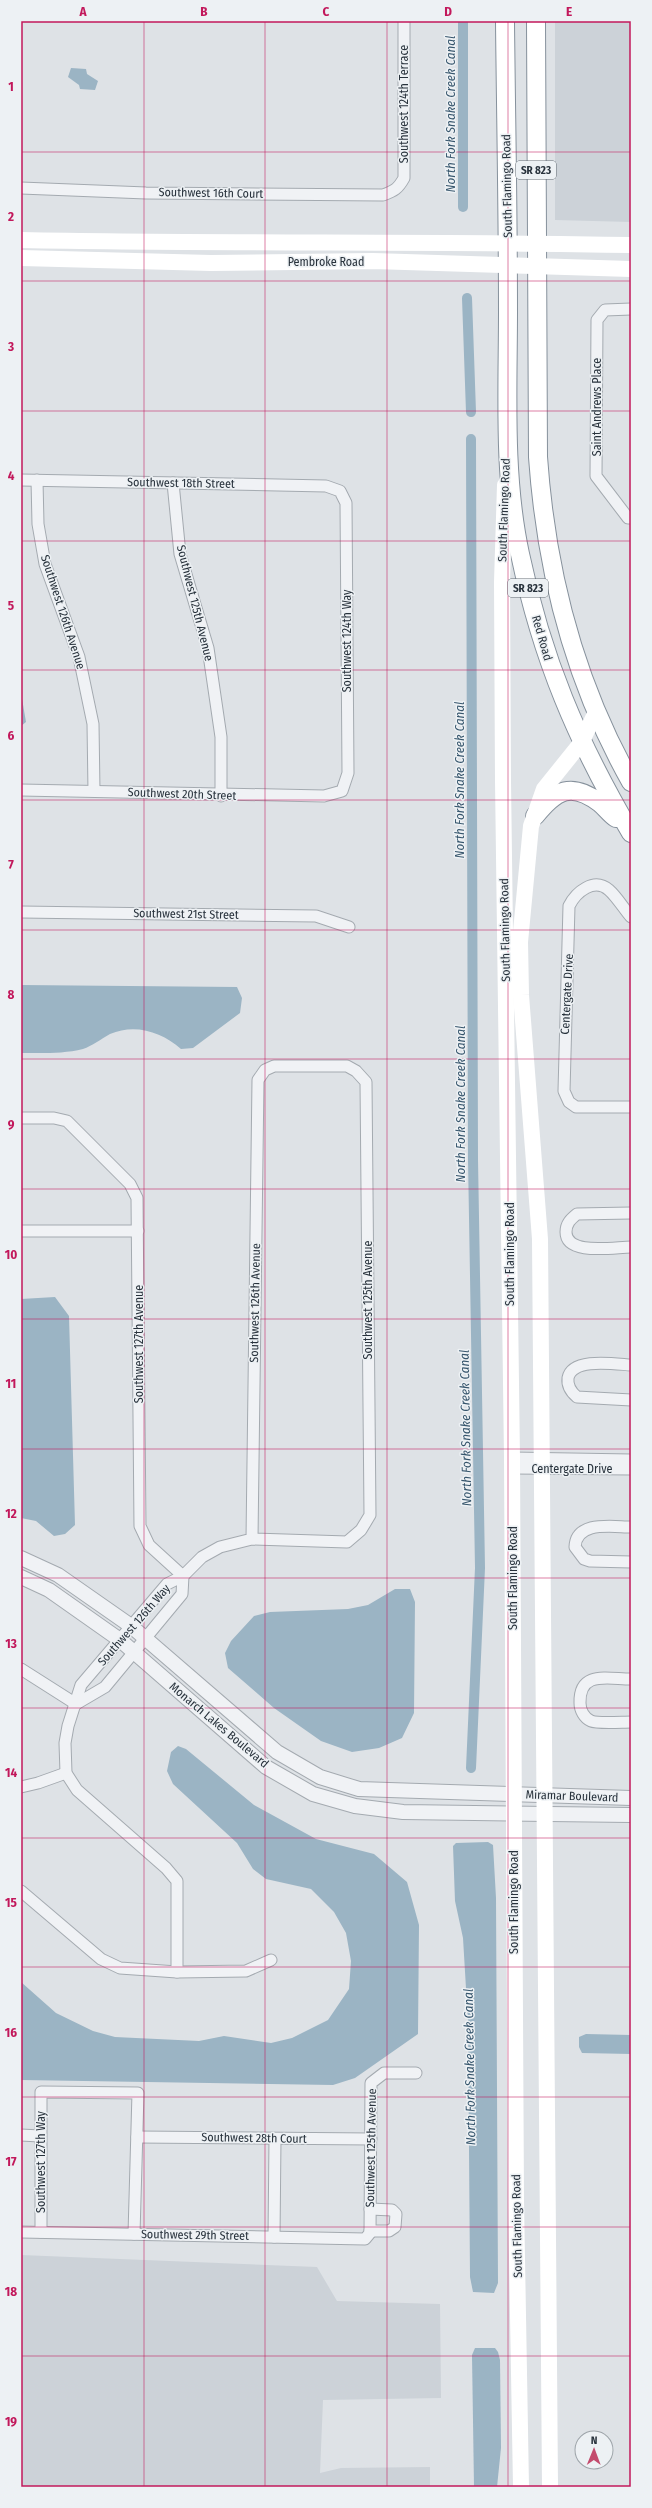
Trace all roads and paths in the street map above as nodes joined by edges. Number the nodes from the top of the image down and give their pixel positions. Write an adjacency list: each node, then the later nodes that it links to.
1 (404, 21): 4 (street, Southwest 124th Terrace)
2 (505, 21): 8 (highway, South Flamingo Road / SR 823)
3 (536, 21): 9 (highway, SR 823)
4 (399, 187): 5 (street, Southwest 16th Court)
5 (21, 188)
6 (21, 240): 7 (main road, Pembroke Road)
7 (118, 242): 8 (main road, Pembroke Road); 12 (street)
8 (508, 242): 9 (main road, Pembroke Road); 13 (highway, South Flamingo Road / SR 823)
9 (536, 243): 10 (main road, Pembroke Road); 14 (highway, SR 823)
10 (631, 245)
11 (21, 258): 12 (main road, Pembroke Road)
12 (117, 261): 13 (main road, Pembroke Road)
13 (508, 266): 14 (main road, Pembroke Road); 17 (highway, South Flamingo Road / SR 823)
14 (537, 266): 15 (main road, Pembroke Road); 23 (highway, SR 823)
15 (631, 269)
16 (631, 309): 22 (street, Saint Andrews Place)
17 (508, 426): 24 (highway, Red Road / SR 823); 45 (main road, South Flamingo Road)
18 (21, 480): 19 (street, Southwest 18th Street)
19 (37, 480): 20 (street, Southwest 18th Street); 27 (street, Southwest 126th Avenue)
20 (173, 483): 21 (street, Southwest 18th Street); 29 (street, Southwest 125th Avenue)
21 (340, 491): 28 (street, Southwest 124th Way)
22 (631, 518)
23 (596, 712): 24 (main road, South Flamingo Road); 25 (highway, SR 823)
24 (581, 743): 30 (main road, South Flamingo Road); 31 (highway, Red Road / SR 823)
25 (631, 782)
26 (21, 790): 27 (street, Southwest 20th Street)
27 (94, 791): 29 (street, Southwest 20th Street)
28 (342, 791): 29 (street, Southwest 20th Street)
29 (221, 796)
30 (534, 816): 31 (highway); 46 (main road, South Flamingo Road)
31 (629, 829)
32 (21, 912): 34 (street, Southwest 21st Street)
33 (631, 917): 36 (street, Centergate Drive)
34 (349, 927)
35 (356, 1071): 50 (street, Southwest 126th Avenue); 50 (street, Southwest 125th Avenue)
36 (631, 1107)
37 (21, 1118): 40 (street, Southwest 127th Avenue)
38 (631, 1213): 41 (street)
39 (21, 1231): 40 (street)
40 (138, 1231): 53 (street, Southwest 127th Avenue)
41 (631, 1247)
42 (631, 1365): 43 (street)
43 (631, 1400)
44 (631, 1460): 47 (street, Centergate Drive)
45 (512, 1463): 46 (street, Centergate Drive); 65 (main road, South Flamingo Road)
46 (543, 1464): 47 (street, Centergate Drive); 66 (main road, South Flamingo Road)
47 (606, 1464): 48 (street, Centergate Drive)
48 (631, 1469)
49 (631, 1527): 52 (street)
50 (252, 1540): 53 (street)
51 (21, 1558): 55 (street, Monarch Lakes Boulevard)
52 (631, 1562)
53 (184, 1576): 55 (street, Southwest 126th Way); 56 (street, Southwest 126th Way)
54 (21, 1578): 57 (street, Monarch Lakes Boulevard)
55 (131, 1626): 56 (street, Monarch Lakes Boulevard); 57 (street, Southwest 126th Way)
56 (145, 1638): 58 (street, Southwest 126th Way); 65 (street, Monarch Lakes Boulevard)
57 (120, 1640): 58 (street, Monarch Lakes Boulevard); 61 (street, Southwest 126th Way)
58 (133, 1652): 61 (street, Southwest 126th Way); 69 (street, Monarch Lakes Boulevard)
59 (21, 1669): 61 (street)
60 (631, 1679): 62 (street)
61 (76, 1704): 63 (street, Southwest 126th Way)
62 (631, 1722)
63 (66, 1773): 64 (street); 73 (street)
64 (21, 1786)
65 (513, 1793): 66 (street, Miramar Boulevard); 69 (main road, South Flamingo Road)
66 (544, 1796): 67 (street, Miramar Boulevard); 68 (main road, South Flamingo Road)
67 (631, 1798)
68 (544, 1814): 69 (street, Miramar Boulevard); 70 (street, Miramar Boulevard); 87 (main road, South Flamingo Road)
69 (514, 1815): 86 (main road, South Flamingo Road)
70 (631, 1816)
71 (21, 1891): 73 (street)
72 (271, 1960): 73 (street)
73 (177, 1972)
74 (416, 2073): 79 (street, Southwest 125th Avenue)
75 (21, 2135): 76 (street)
76 (40, 2136): 77 (street, Southwest 127th Way); 82 (street, Southwest 127th Way)
77 (137, 2136): 78 (street, Southwest 28th Court); 83 (street)
78 (275, 2139): 79 (street, Southwest 28th Court); 85 (street)
79 (371, 2139): 80 (street, Southwest 125th Avenue)
80 (370, 2209): 84 (street, Southwest 125th Avenue); 84 (street, Southwest 29th Street)
81 (21, 2232): 82 (street, Southwest 29th Street)
82 (41, 2232): 83 (street, Southwest 29th Street)
83 (134, 2234): 85 (street, Southwest 29th Street)
84 (369, 2234): 85 (street, Southwest 29th Street)
85 (274, 2237)
86 (521, 2487)
87 (550, 2487)

